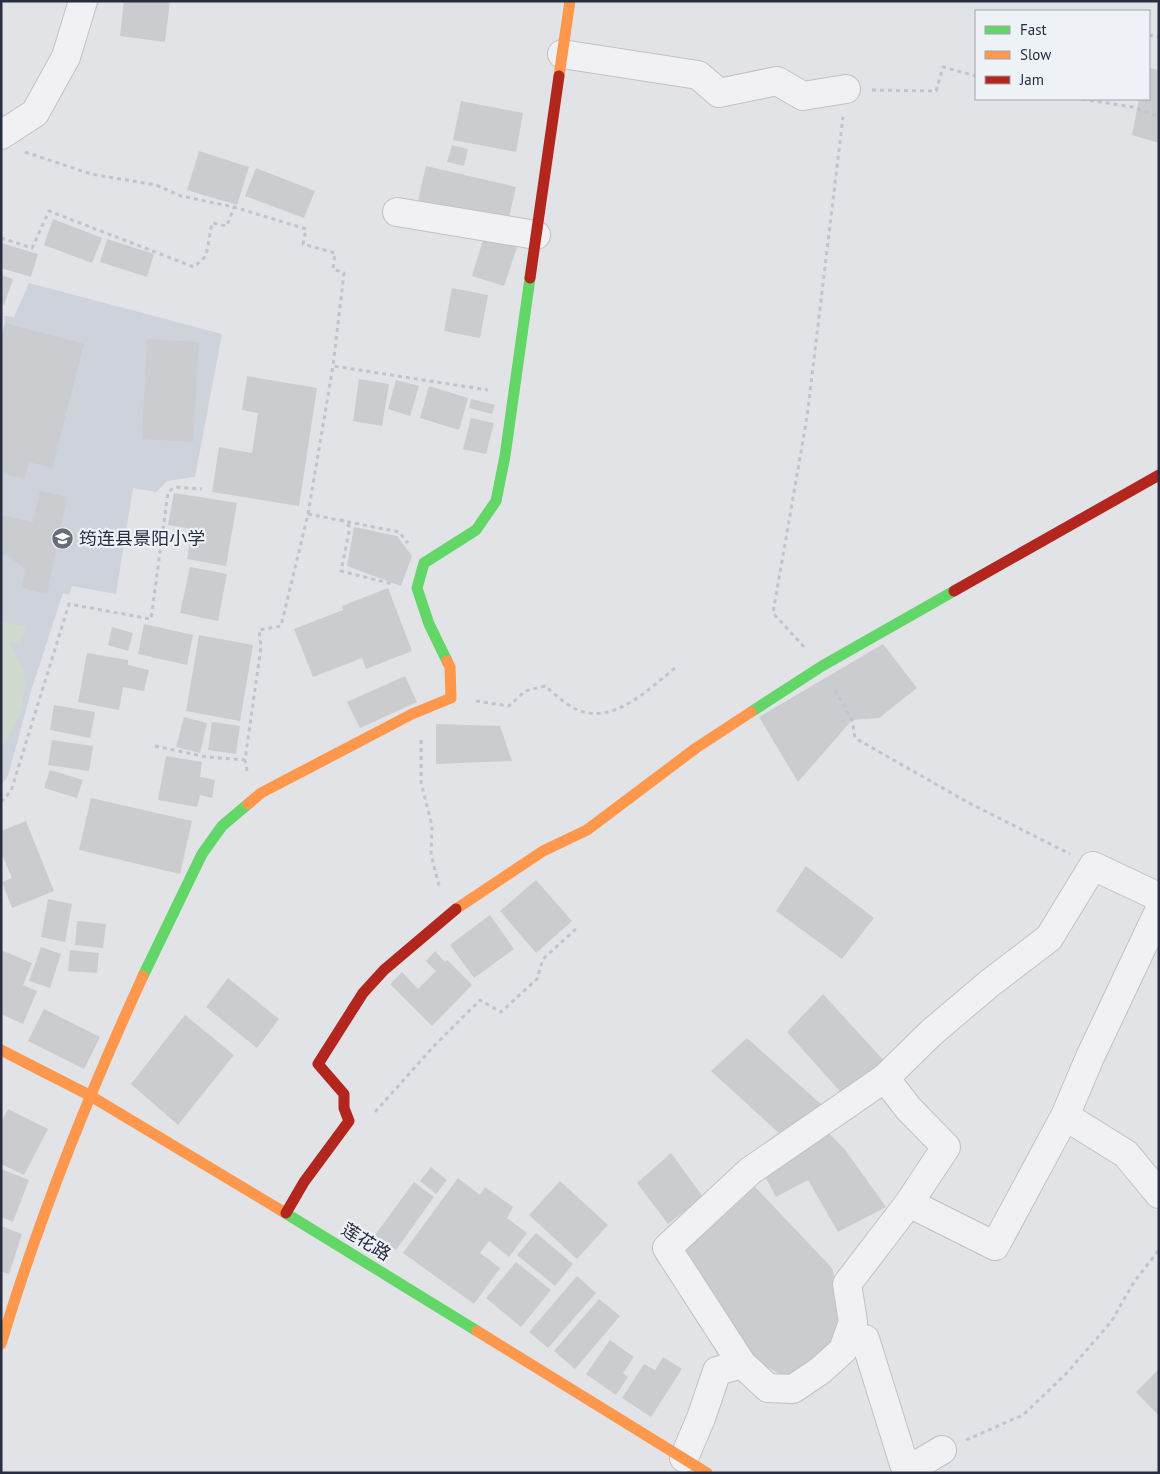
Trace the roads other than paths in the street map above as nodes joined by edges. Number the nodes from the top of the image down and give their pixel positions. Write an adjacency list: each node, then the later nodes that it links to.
1 (82, 1): 5 (street)
2 (570, 1): 3 (street)
3 (562, 54): 4 (street); 7 (street)
4 (846, 89)
5 (12, 143)
6 (397, 212): 7 (street)
7 (536, 236): 13 (street)
8 (1159, 475): 17 (street)
9 (1159, 897): 12 (street)
10 (1159, 911): 14 (street)
11 (1, 1050): 13 (street, 莲花路)
12 (885, 1078): 16 (street); 20 (street)
13 (89, 1095): 17 (street, 莲花路); 19 (street)
14 (1065, 1116): 15 (street); 16 (street)
15 (1159, 1194)
16 (909, 1203): 20 (street)
17 (286, 1213): 22 (street, 莲花路)
18 (865, 1340): 23 (street)
19 (1, 1344)
20 (742, 1364): 22 (street)
21 (942, 1450): 23 (street)
22 (684, 1458): 24 (street, 莲花路)
23 (911, 1472)
24 (707, 1473)

